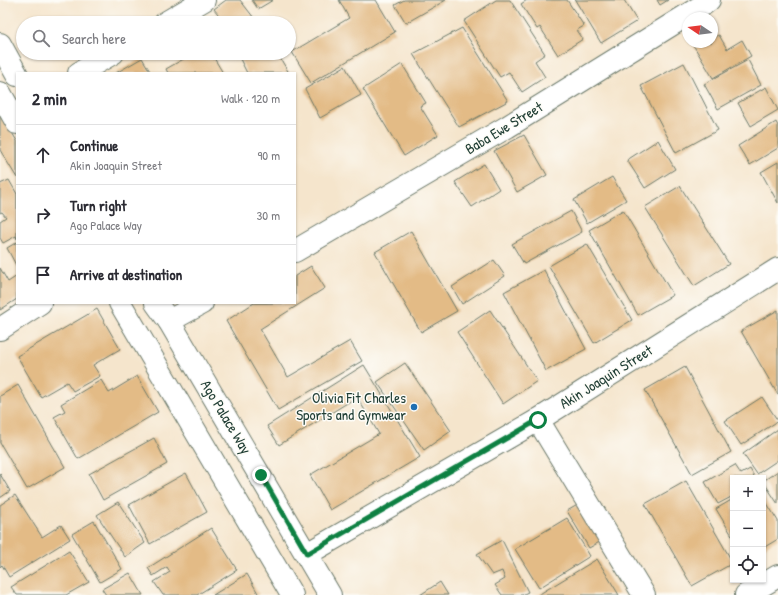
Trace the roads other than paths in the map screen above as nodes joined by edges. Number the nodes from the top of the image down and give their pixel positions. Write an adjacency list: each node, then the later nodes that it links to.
1 (204, 0): 3 (street)
2 (709, 0): 10 (street, Baba Ewe Street)
3 (177, 16)
4 (0, 44): 7 (street)
5 (102, 60): 6 (street)
6 (81, 72)
7 (16, 73)
8 (0, 93): 9 (street)
9 (16, 121)
10 (296, 250)
11 (778, 269): 18 (street, Akin Joaquin Street)
12 (38, 304): 17 (street)
13 (121, 304): 21 (street)
14 (157, 304): 16 (street, Ago Palace Way)
15 (200, 304): 16 (street)
16 (169, 322): 19 (street, Ago Palace Way)
17 (0, 329)
18 (538, 420): 19 (street, Akin Joaquin Street); 23 (street)
19 (307, 554): 22 (street, Ago Palace Way)
20 (778, 576): 24 (street)
21 (292, 595)
22 (330, 595)
23 (644, 595)
24 (746, 595)

